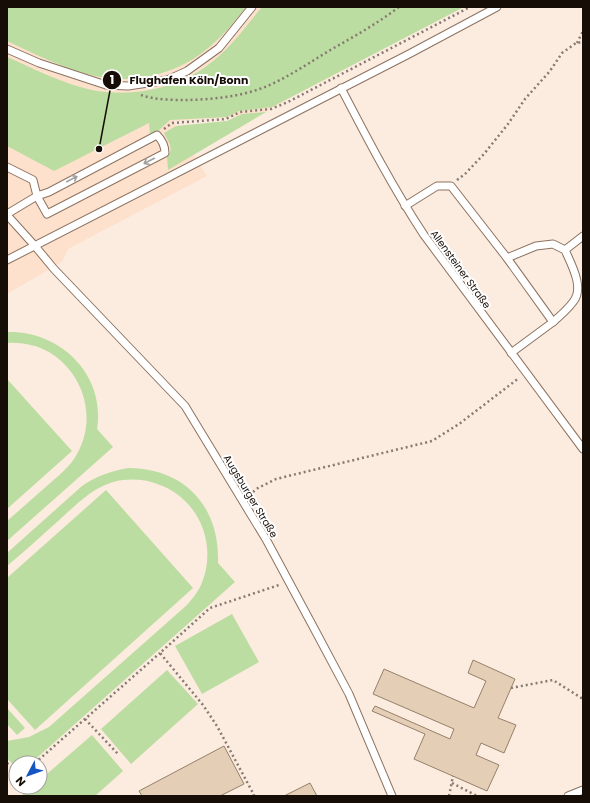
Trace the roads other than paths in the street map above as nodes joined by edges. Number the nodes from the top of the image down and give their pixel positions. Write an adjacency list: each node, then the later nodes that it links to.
1 (252, 7): 3 (lane)
2 (497, 7): 4 (lane)
3 (7, 50)
4 (341, 88): 7 (lane, Allensteiner Straße); 10 (lane)
5 (7, 167): 6 (lane)
6 (37, 196): 6 (lane, one-way to 6); 8 (lane)
7 (405, 206): 12 (lane); 15 (lane, Allensteiner Straße)
8 (7, 214): 10 (lane, Augsburger Straße)
9 (583, 236): 11 (lane)
10 (35, 246): 13 (lane); 18 (lane, Augsburger Straße)
11 (565, 250): 12 (lane); 14 (lane)
12 (507, 258): 14 (lane)
13 (7, 260)
14 (553, 322): 15 (lane)
15 (511, 353): 16 (lane, Allensteiner Straße)
16 (583, 449)
17 (583, 790): 19 (lane)
18 (392, 796)
19 (568, 796)

